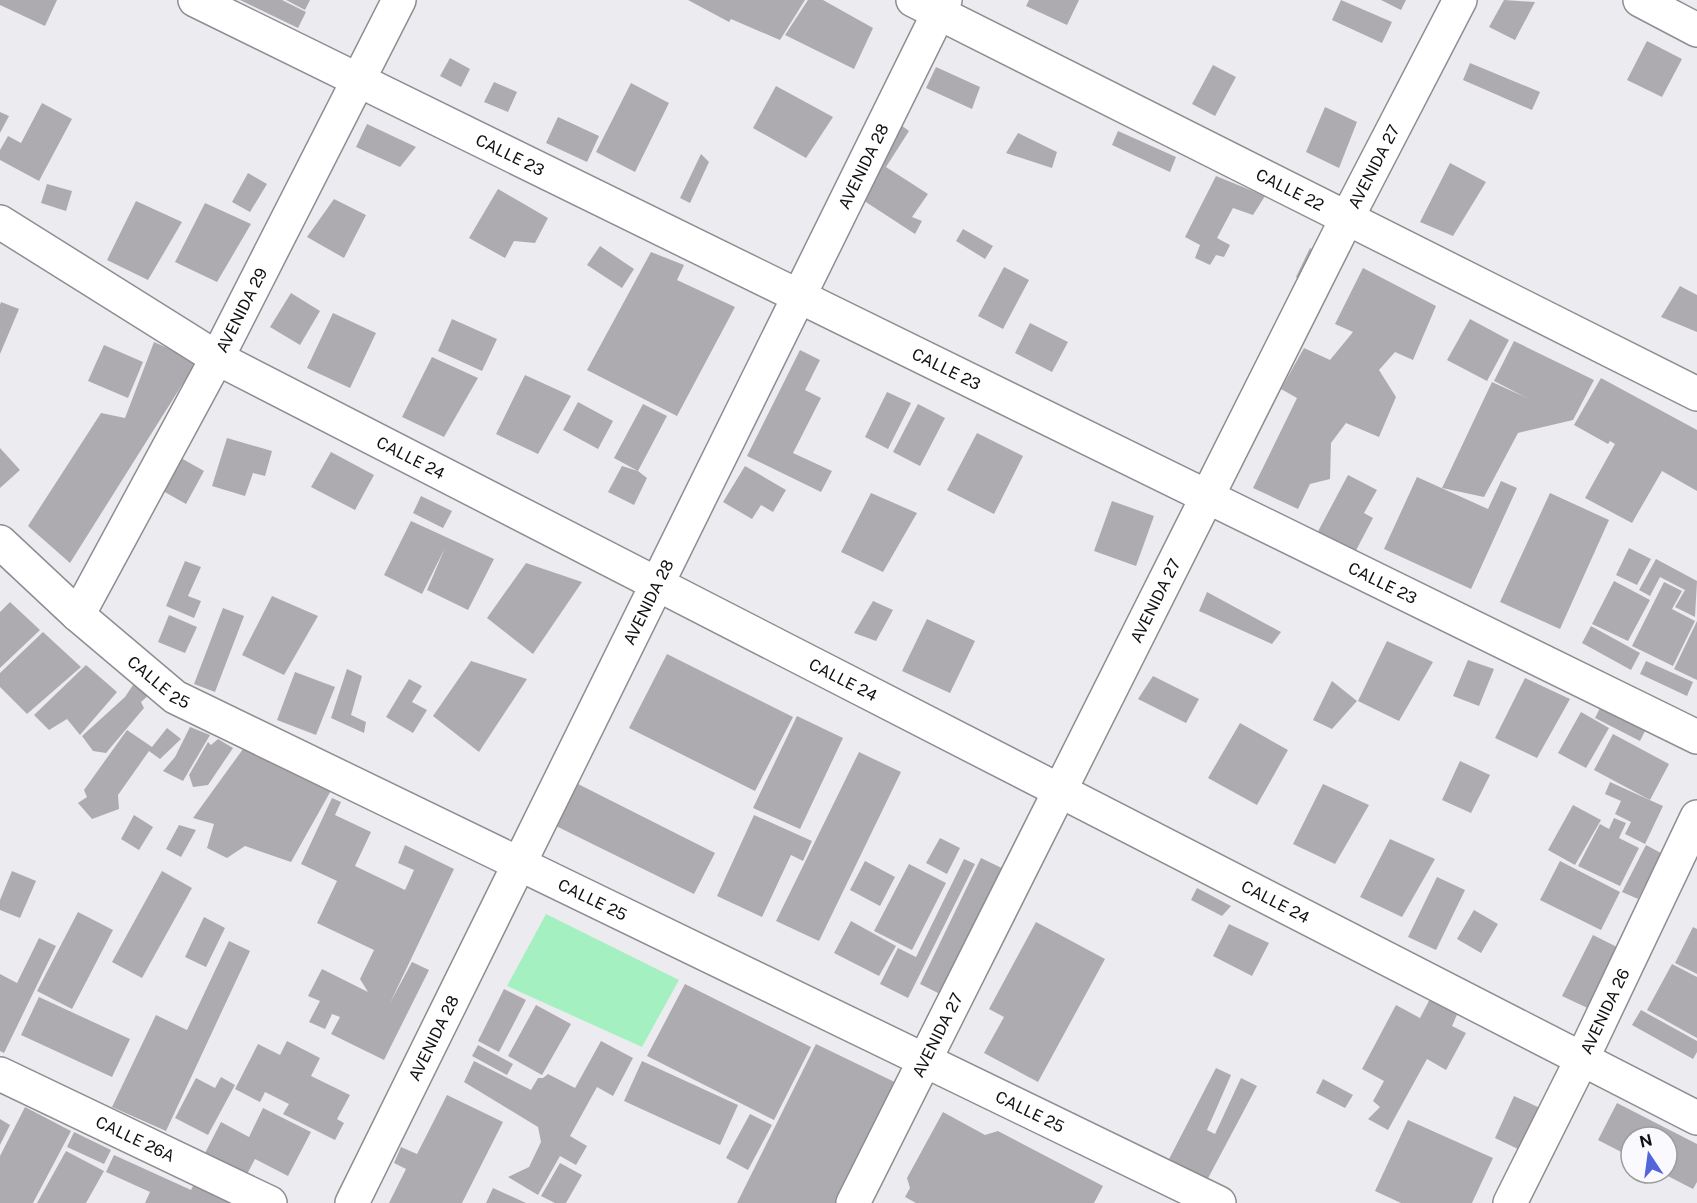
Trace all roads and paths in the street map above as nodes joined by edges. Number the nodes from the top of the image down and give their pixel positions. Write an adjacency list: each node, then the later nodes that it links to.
1 (195, 0): 7 (street, CALLE 23)
2 (399, 0): 7 (street, AVENIDA 29)
3 (1460, 0): 8 (street, AVENIDA 27)
4 (1640, 0): 6 (street)
5 (933, 4): 8 (street, CALLE 22); 10 (street, AVENIDA 28)
6 (1697, 30)
7 (358, 81): 10 (street, CALLE 23); 11 (street, AVENIDA 29)
8 (1347, 218): 12 (street, CALLE 22); 13 (street, AVENIDA 27)
9 (0, 222): 11 (street, CALLE 24)
10 (799, 297): 13 (street, CALLE 23); 15 (street, AVENIDA 28)
11 (217, 358): 15 (street, CALLE 24); 16 (street, AVENIDA 29)
12 (1697, 394)
13 (1207, 497): 17 (street, CALLE 23); 18 (street, AVENIDA 27)
14 (0, 542): 16 (street, CALLE 25)
15 (657, 585): 18 (street, CALLE 24); 20 (street, AVENIDA 28)
16 (78, 615): 20 (street, CALLE 25)
17 (1697, 737)
18 (1060, 791): 21 (street, CALLE 24); 22 (street, AVENIDA 27)
19 (1697, 817): 21 (street, AVENIDA 26)
20 (520, 864): 22 (street, CALLE 25); 26 (street, AVENIDA 28)
21 (1582, 1059): 24 (street, CALLE 24); 29 (street, AVENIDA 26)
22 (925, 1060): 27 (street, AVENIDA 27); 28 (street, CALLE 25)
23 (0, 1074): 25 (street, CALLE 26A)
24 (1697, 1118)
25 (270, 1203)
26 (352, 1203)
27 (853, 1203)
28 (1219, 1203)
29 (1510, 1203)

